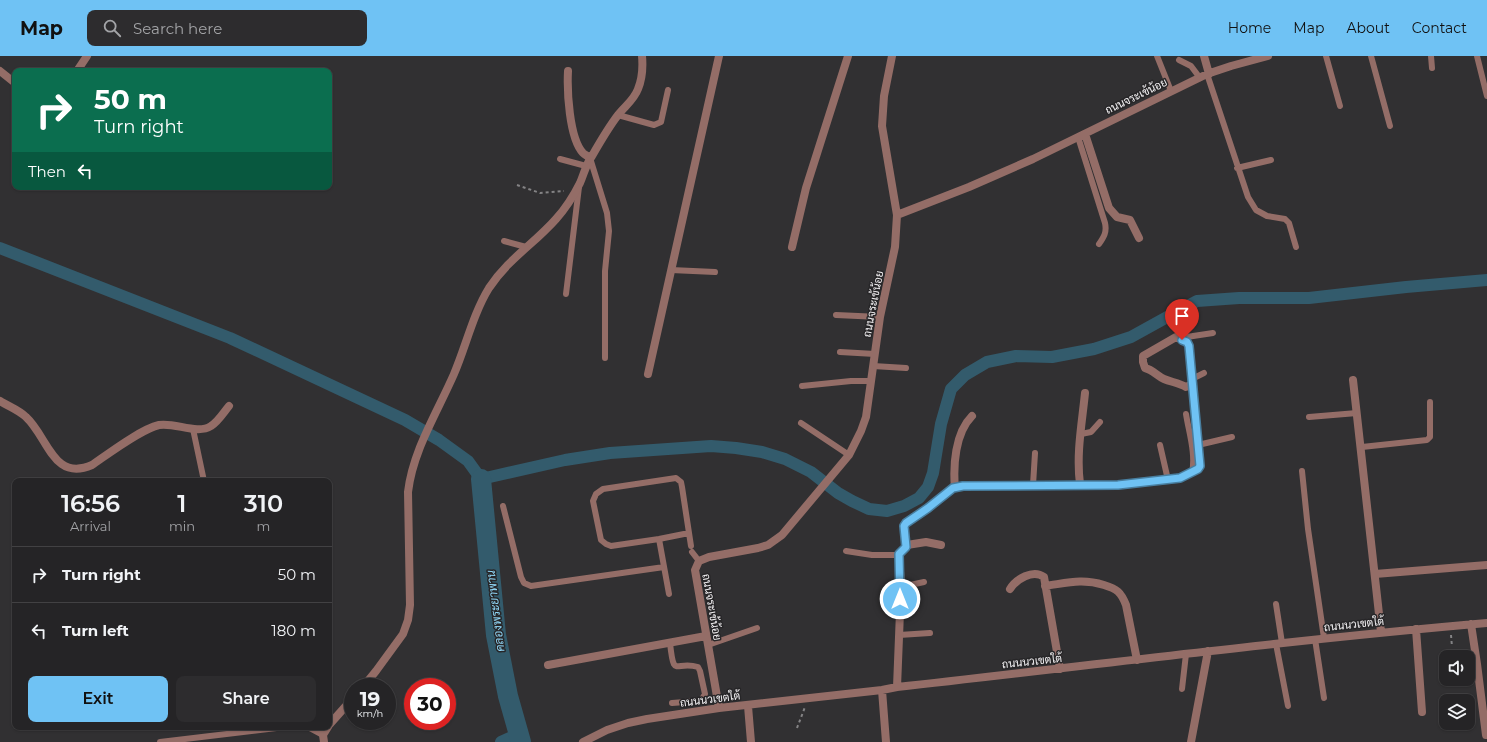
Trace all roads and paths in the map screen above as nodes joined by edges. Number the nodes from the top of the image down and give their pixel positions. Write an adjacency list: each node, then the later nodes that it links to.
1 (87, 56): 14 (street)
2 (642, 56): 24 (street)
3 (719, 56): 41 (street)
4 (848, 56): 39 (street)
5 (892, 56): 34 (street)
6 (1157, 56): 21 (lane)
7 (1204, 56): 18 (street)
8 (1268, 56): 18 (street, ถนนจระเข้น้อย)
9 (1326, 56): 23 (lane)
10 (1371, 56): 25 (lane)
11 (1431, 56): 15 (lane)
12 (1477, 56): 22 (lane)
13 (1179, 60): 18 (lane)
14 (79, 68)
15 (1432, 68)
16 (0, 71): 19 (street)
17 (568, 71): 27 (street)
18 (1205, 75): 21 (street, ถนนจระเข้น้อย); 31 (lane)
19 (12, 81)
20 (668, 90): 24 (lane)
21 (1171, 91): 26 (street, ถนนจระเข้น้อย)
22 (1487, 96)
23 (1340, 106)
24 (618, 115): 27 (street)
25 (1390, 126)
26 (1082, 136): 34 (street, ถนนจระเข้น้อย); 35 (street); 37 (lane)
27 (590, 158): 30 (street); 50 (lane)
28 (560, 159): 30 (lane)
29 (1271, 160): 31 (lane)
30 (586, 166): 33 (street)
31 (1237, 168): 40 (lane)
32 (517, 185): 33 (path)
33 (577, 187): 38 (street); 43 (lane)
34 (897, 215): 45 (street, ถนนจระเข้น้อย)
35 (1139, 238)
36 (504, 241): 38 (lane)
37 (1099, 244)
38 (526, 247): 119 (street)
39 (792, 247)
40 (1296, 247)
41 (671, 270): 42 (lane); 54 (street)
42 (715, 272)
43 (566, 294)
44 (836, 314): 45 (lane)
45 (880, 318): 49 (street, ถนนจระเข้น้อย)
46 (1213, 333): 47 (lane)
47 (1180, 338): 57 (street); 57 (street)
48 (840, 352): 49 (lane)
49 (875, 354): 51 (street, ถนนจระเข้น้อย)
50 (605, 358)
51 (873, 366): 52 (lane); 55 (street, ถนนจระเข้น้อย)
52 (906, 368)
53 (1204, 373): 57 (lane)
54 (648, 374)
55 (871, 380): 58 (lane); 76 (street, ถนนจระเข้น้อย)
56 (1353, 380): 63 (street)
57 (1192, 381): 73 (street)
58 (802, 386)
59 (1085, 393): 70 (street)
60 (0, 401): 69 (street)
61 (1430, 402): 74 (lane)
62 (229, 406): 69 (street)
63 (1357, 413): 66 (lane); 74 (street)
64 (1186, 414): 78 (lane)
65 (972, 416): 83 (street)
66 (1309, 417)
67 (1100, 422): 70 (lane)
68 (801, 423): 76 (lane)
69 (193, 428): 79 (lane)
70 (1081, 434): 81 (street)
71 (1232, 436): 73 (lane)
72 (1160, 445): 80 (lane)
73 (1198, 445): 78 (street)
74 (1362, 448): 94 (street)
75 (1035, 453): 82 (lane)
76 (849, 455): 91 (street, ถนนจระเข้น้อย)
77 (1302, 471): 109 (lane)
78 (1192, 473): 80 (street)
79 (203, 478)
80 (1168, 480): 81 (street)
81 (1080, 484): 82 (street)
82 (1033, 485): 83 (street)
83 (955, 488): 87 (street)
84 (503, 506): 93 (lane)
85 (689, 532): 86 (lane); 86 (lane); 91 (lane)
86 (659, 539): 93 (lane)
87 (906, 544): 88 (street); 90 (street)
88 (941, 545)
89 (846, 551): 90 (lane)
90 (899, 554): 97 (street)
91 (700, 561): 108 (street, ถนนจระเข้น้อย)
92 (1487, 565): 94 (street)
93 (664, 567): 99 (lane)
94 (1375, 574): 105 (street)
95 (924, 582): 97 (lane)
96 (1045, 586): 98 (street); 116 (street); 118 (street)
97 (901, 587): 107 (street)
98 (1010, 589)
99 (669, 594)
100 (1276, 604): 112 (lane)
101 (1487, 623): 102 (street, ถนนนวเขตใต้)
102 (1471, 624): 104 (street, ถนนนวเขตใต้); 135 (street)
103 (757, 628): 113 (lane)
104 (1416, 629): 105 (street, ถนนนวเขตใต้); 130 (street)
105 (1381, 632): 109 (street, ถนนนวเขตใต้)
106 (930, 633): 107 (lane)
107 (899, 635): 120 (street)
108 (706, 636): 111 (street); 113 (street, ถนนจระเข้น้อย)
109 (1324, 638): 110 (street, ถนนนวเขตใต้)
110 (1315, 639): 112 (street, ถนนนวเขตใต้); 123 (lane)
111 (670, 643): 117 (street); 125 (lane)
112 (1279, 643): 114 (street, ถนนนวเขตใต้); 127 (lane)
113 (708, 645): 129 (street, ถนนจระเข้น้อย)
114 (1208, 651): 115 (street, ถนนนวเขตใต้); 141 (street)
115 (1186, 654): 116 (street, ถนนนวเขตใต้); 121 (lane)
116 (1137, 660): 118 (street, ถนนนวเขตใต้)
117 (548, 665)
118 (1060, 669): 120 (street, ถนนนวเขตใต้)
119 (370, 678)
120 (897, 686): 122 (street, ถนนนวเขตใต้)
121 (1182, 689)
122 (882, 690): 124 (street, ถนนนวเขตใต้); 140 (street)
123 (1324, 698)
124 (808, 699): 126 (street, ถนนนวเขตใต้); 132 (path)
125 (672, 704)
126 (748, 706): 129 (street, ถนนนวเขตใต้); 139 (street)
127 (1288, 706)
128 (344, 708): 131 (street)
129 (719, 708): 138 (street, ถนนนวเขตใต้)
130 (1422, 712)
131 (332, 722)
132 (797, 728)
133 (260, 730): 137 (lane)
134 (312, 730): 136 (lane)
135 (1486, 735)
136 (324, 738)
137 (160, 742)
138 (584, 742)
139 (751, 742)
140 (886, 742)
141 (1191, 742)

